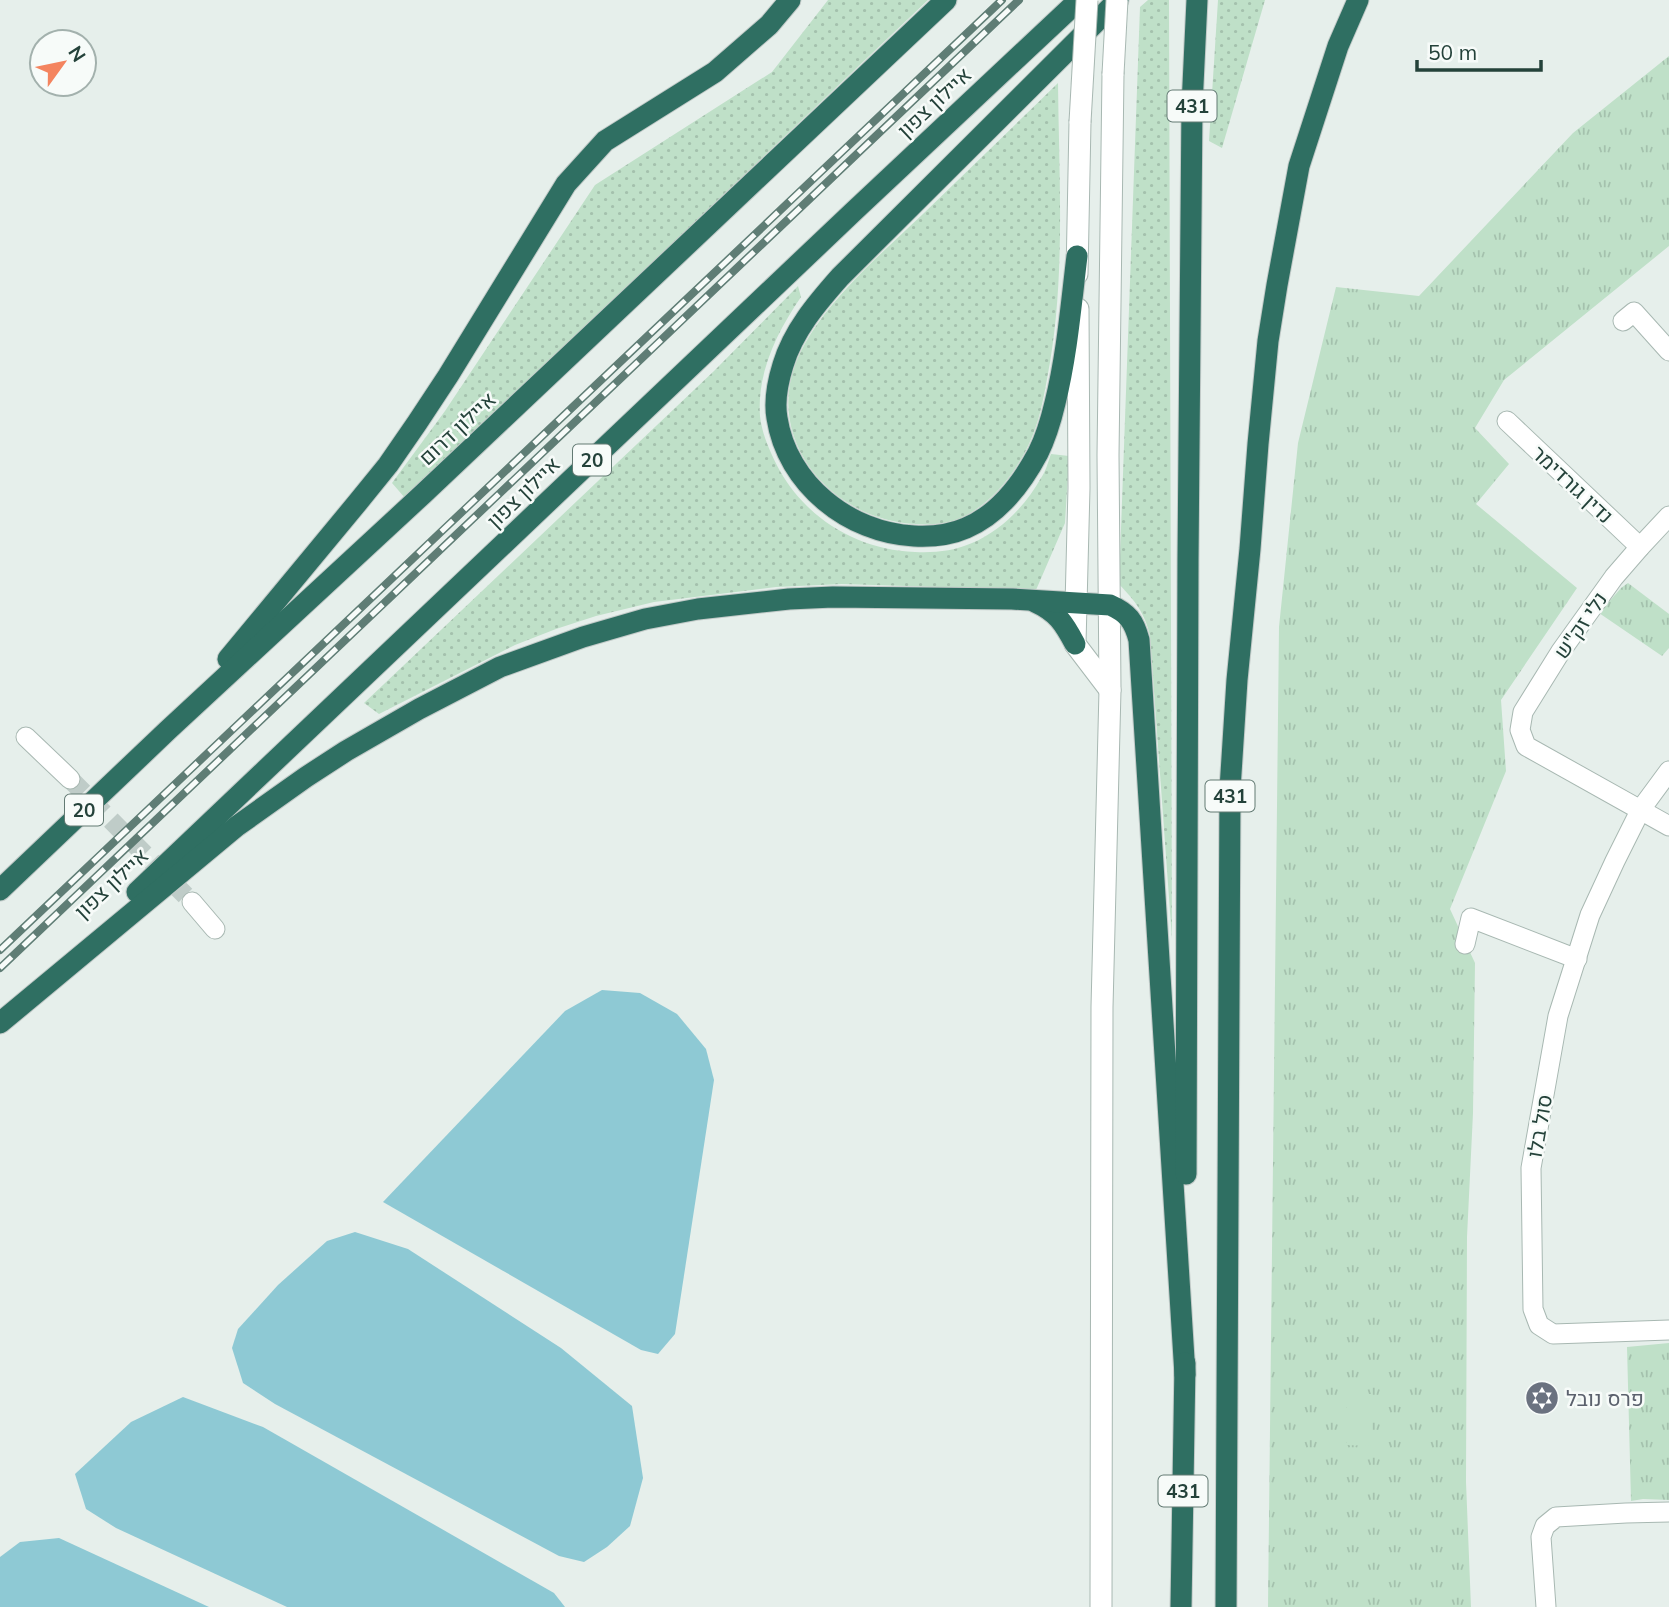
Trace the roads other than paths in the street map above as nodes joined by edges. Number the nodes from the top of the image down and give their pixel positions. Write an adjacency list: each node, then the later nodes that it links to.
1 (790, 0): 19 (highway)
2 (946, 0): 19 (highway, איילון דרום / 20)
3 (1079, 0): 30 (highway, איילון צפון / 20)
4 (1087, 0): 8 (street, bridge)
5 (1118, 0): 8 (highway); 16 (street, bridge)
6 (1197, 0): 33 (highway, 431)
7 (1358, 0): 31 (highway, 431)
8 (1077, 256): 15 (street)
9 (1623, 321): 10 (street)
10 (1669, 351)
11 (1507, 421): 13 (street, נדין גורדימר)
12 (1669, 516): 13 (street, נלי זק"ש)
13 (1640, 547): 23 (street, נלי זק"ש)
14 (1030, 600): 15 (highway); 17 (highway); 30 (highway)
15 (1076, 603): 16 (highway); 17 (street)
16 (1110, 605): 18 (street); 33 (highway)
17 (1075, 644): 18 (street)
18 (1110, 690): 35 (street)
19 (168, 730): 25 (highway, איילון דרום / 20)
20 (26, 737): 22 (street)
21 (1669, 771): 23 (street, סול בלו)
22 (70, 779)
23 (1641, 809): 24 (street); 29 (street, סול בלו)
24 (1669, 826)
25 (0, 890)
26 (192, 902): 27 (street)
27 (215, 929)
28 (1465, 944): 29 (street)
29 (1577, 959): 32 (street, סול בלו)
30 (0, 1022)
31 (1228, 1247): 37 (highway, 431); 38 (highway)
32 (1669, 1330)
33 (1185, 1375): 36 (highway, 431)
34 (1669, 1512): 39 (street)
35 (1101, 1607)
36 (1181, 1607)
37 (1226, 1607)
38 (1236, 1607)
39 (1546, 1607)

